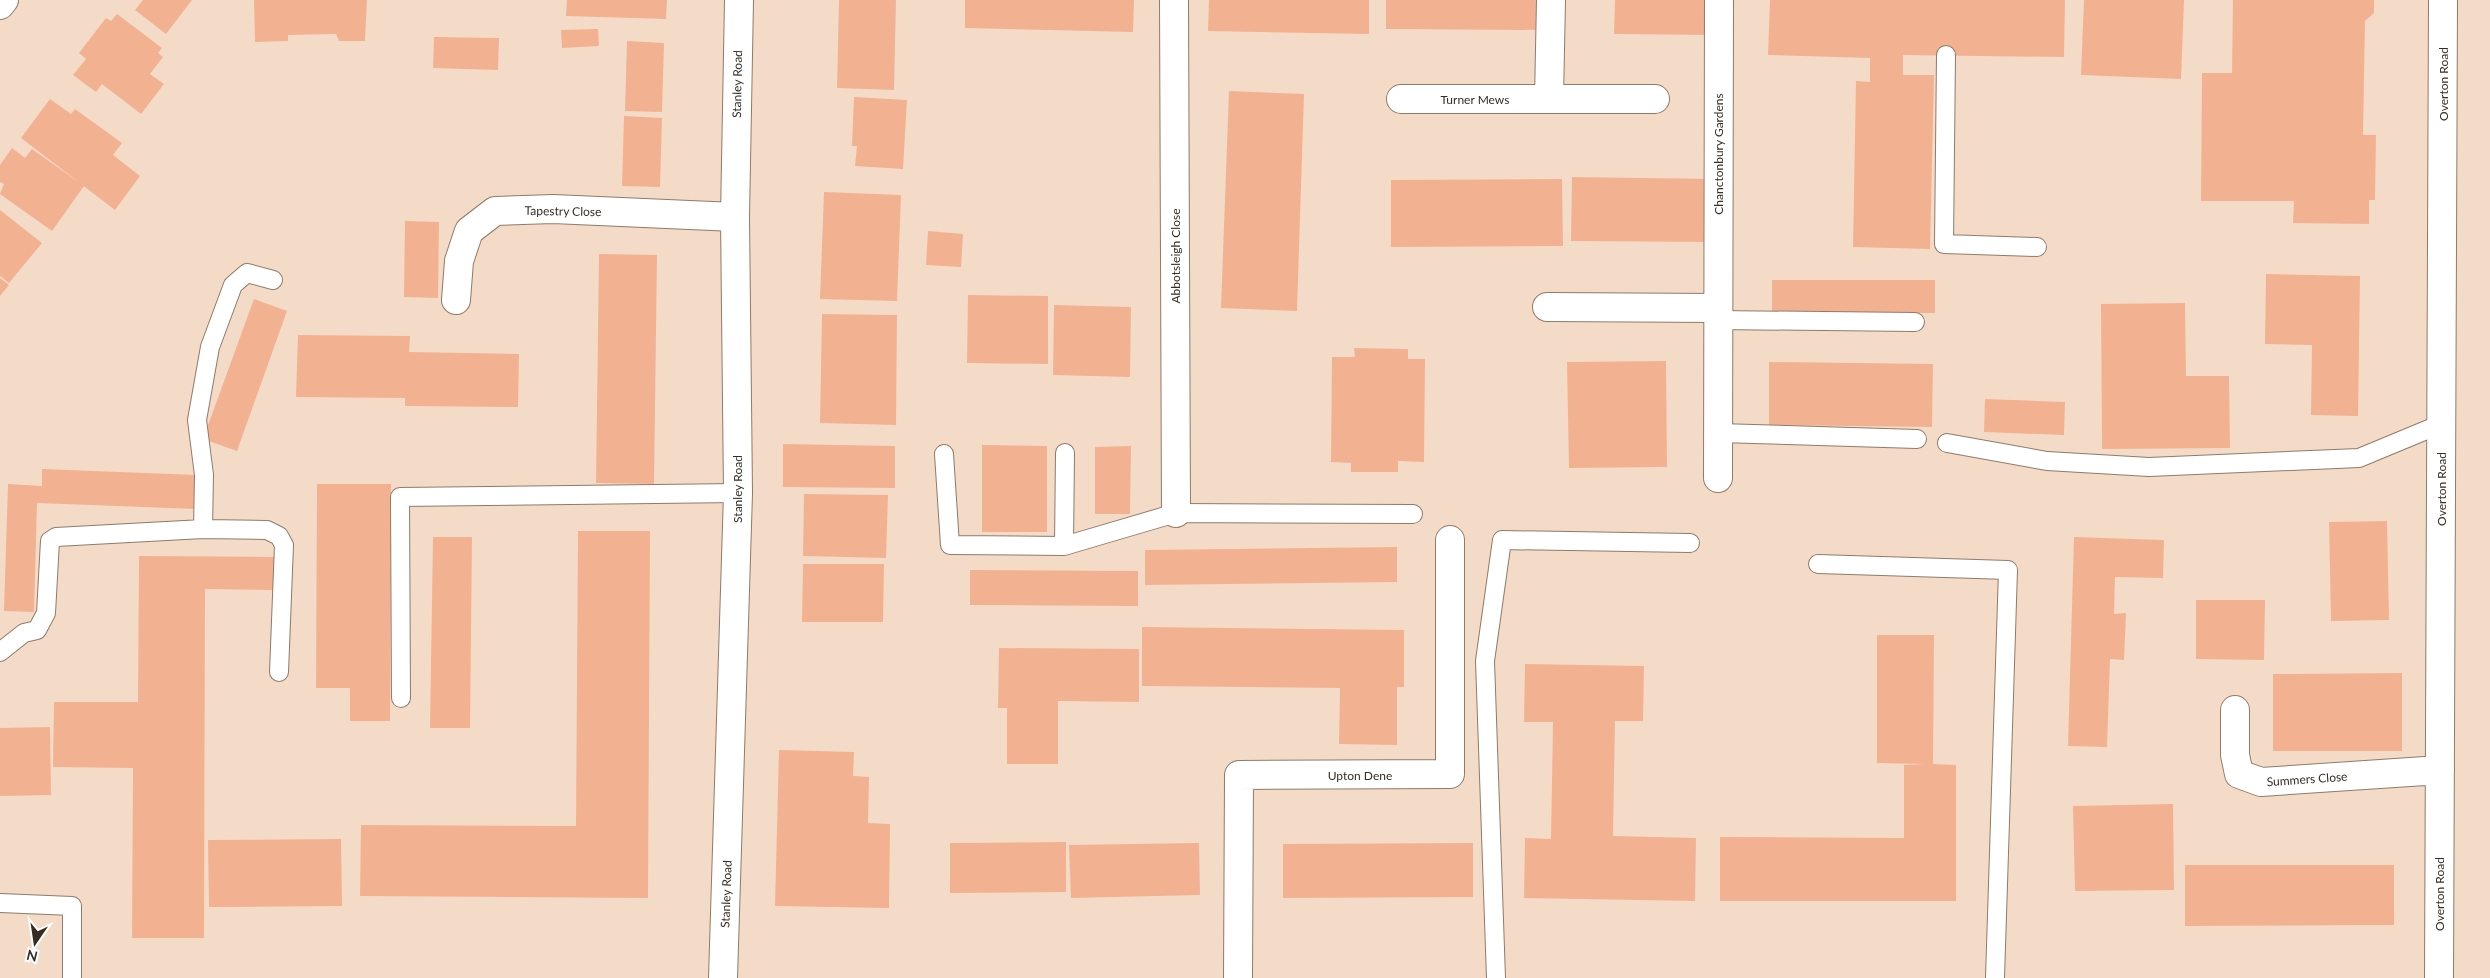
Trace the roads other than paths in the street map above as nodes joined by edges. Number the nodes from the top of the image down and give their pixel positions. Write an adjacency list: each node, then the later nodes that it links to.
1 (4, 0): 7 (street)
2 (739, 0): 12 (street, Stanley Road)
3 (1174, 0): 27 (street, Abbotsleigh Close)
4 (1551, 0): 10 (street)
5 (1719, 0): 17 (street, Chanctonbury Gardens)
6 (2443, 0): 19 (street, Overton Road)
7 (0, 5)
8 (1946, 55): 13 (lane)
9 (1401, 98): 10 (street, Turner Mews)
10 (1548, 99): 11 (street, Turner Mews)
11 (1655, 99)
12 (735, 217): 15 (street, Tapestry Close); 26 (street, Stanley Road)
13 (2037, 247)
14 (274, 280): 29 (lane)
15 (456, 300)
16 (1547, 308): 17 (street)
17 (1717, 314): 18 (lane); 20 (street, Chanctonbury Gardens)
18 (1914, 322)
19 (2441, 424): 22 (lane); 38 (street, Overton Road)
20 (1718, 433): 21 (lane); 25 (street, Chanctonbury Gardens)
21 (1917, 439)
22 (1947, 443)
23 (1065, 453): 32 (lane)
24 (944, 454): 32 (lane)
25 (1718, 478)
26 (738, 493): 36 (lane); 41 (street, Stanley Road)
27 (1176, 512): 28 (lane); 32 (lane)
28 (1413, 514)
29 (203, 528): 34 (lane); 35 (lane)
30 (1450, 540): 42 (street, Upton Dene)
31 (1690, 542): 43 (lane)
32 (1064, 546)
33 (1818, 564): 44 (lane)
34 (0, 652)
35 (279, 672)
36 (401, 698)
37 (2235, 710): 38 (street, Summers Close)
38 (2440, 770): 45 (street, Overton Road)
39 (0, 903): 40 (lane)
40 (72, 978)
41 (723, 978)
42 (1238, 978)
43 (1496, 978)
44 (1995, 978)
45 (2439, 978)

